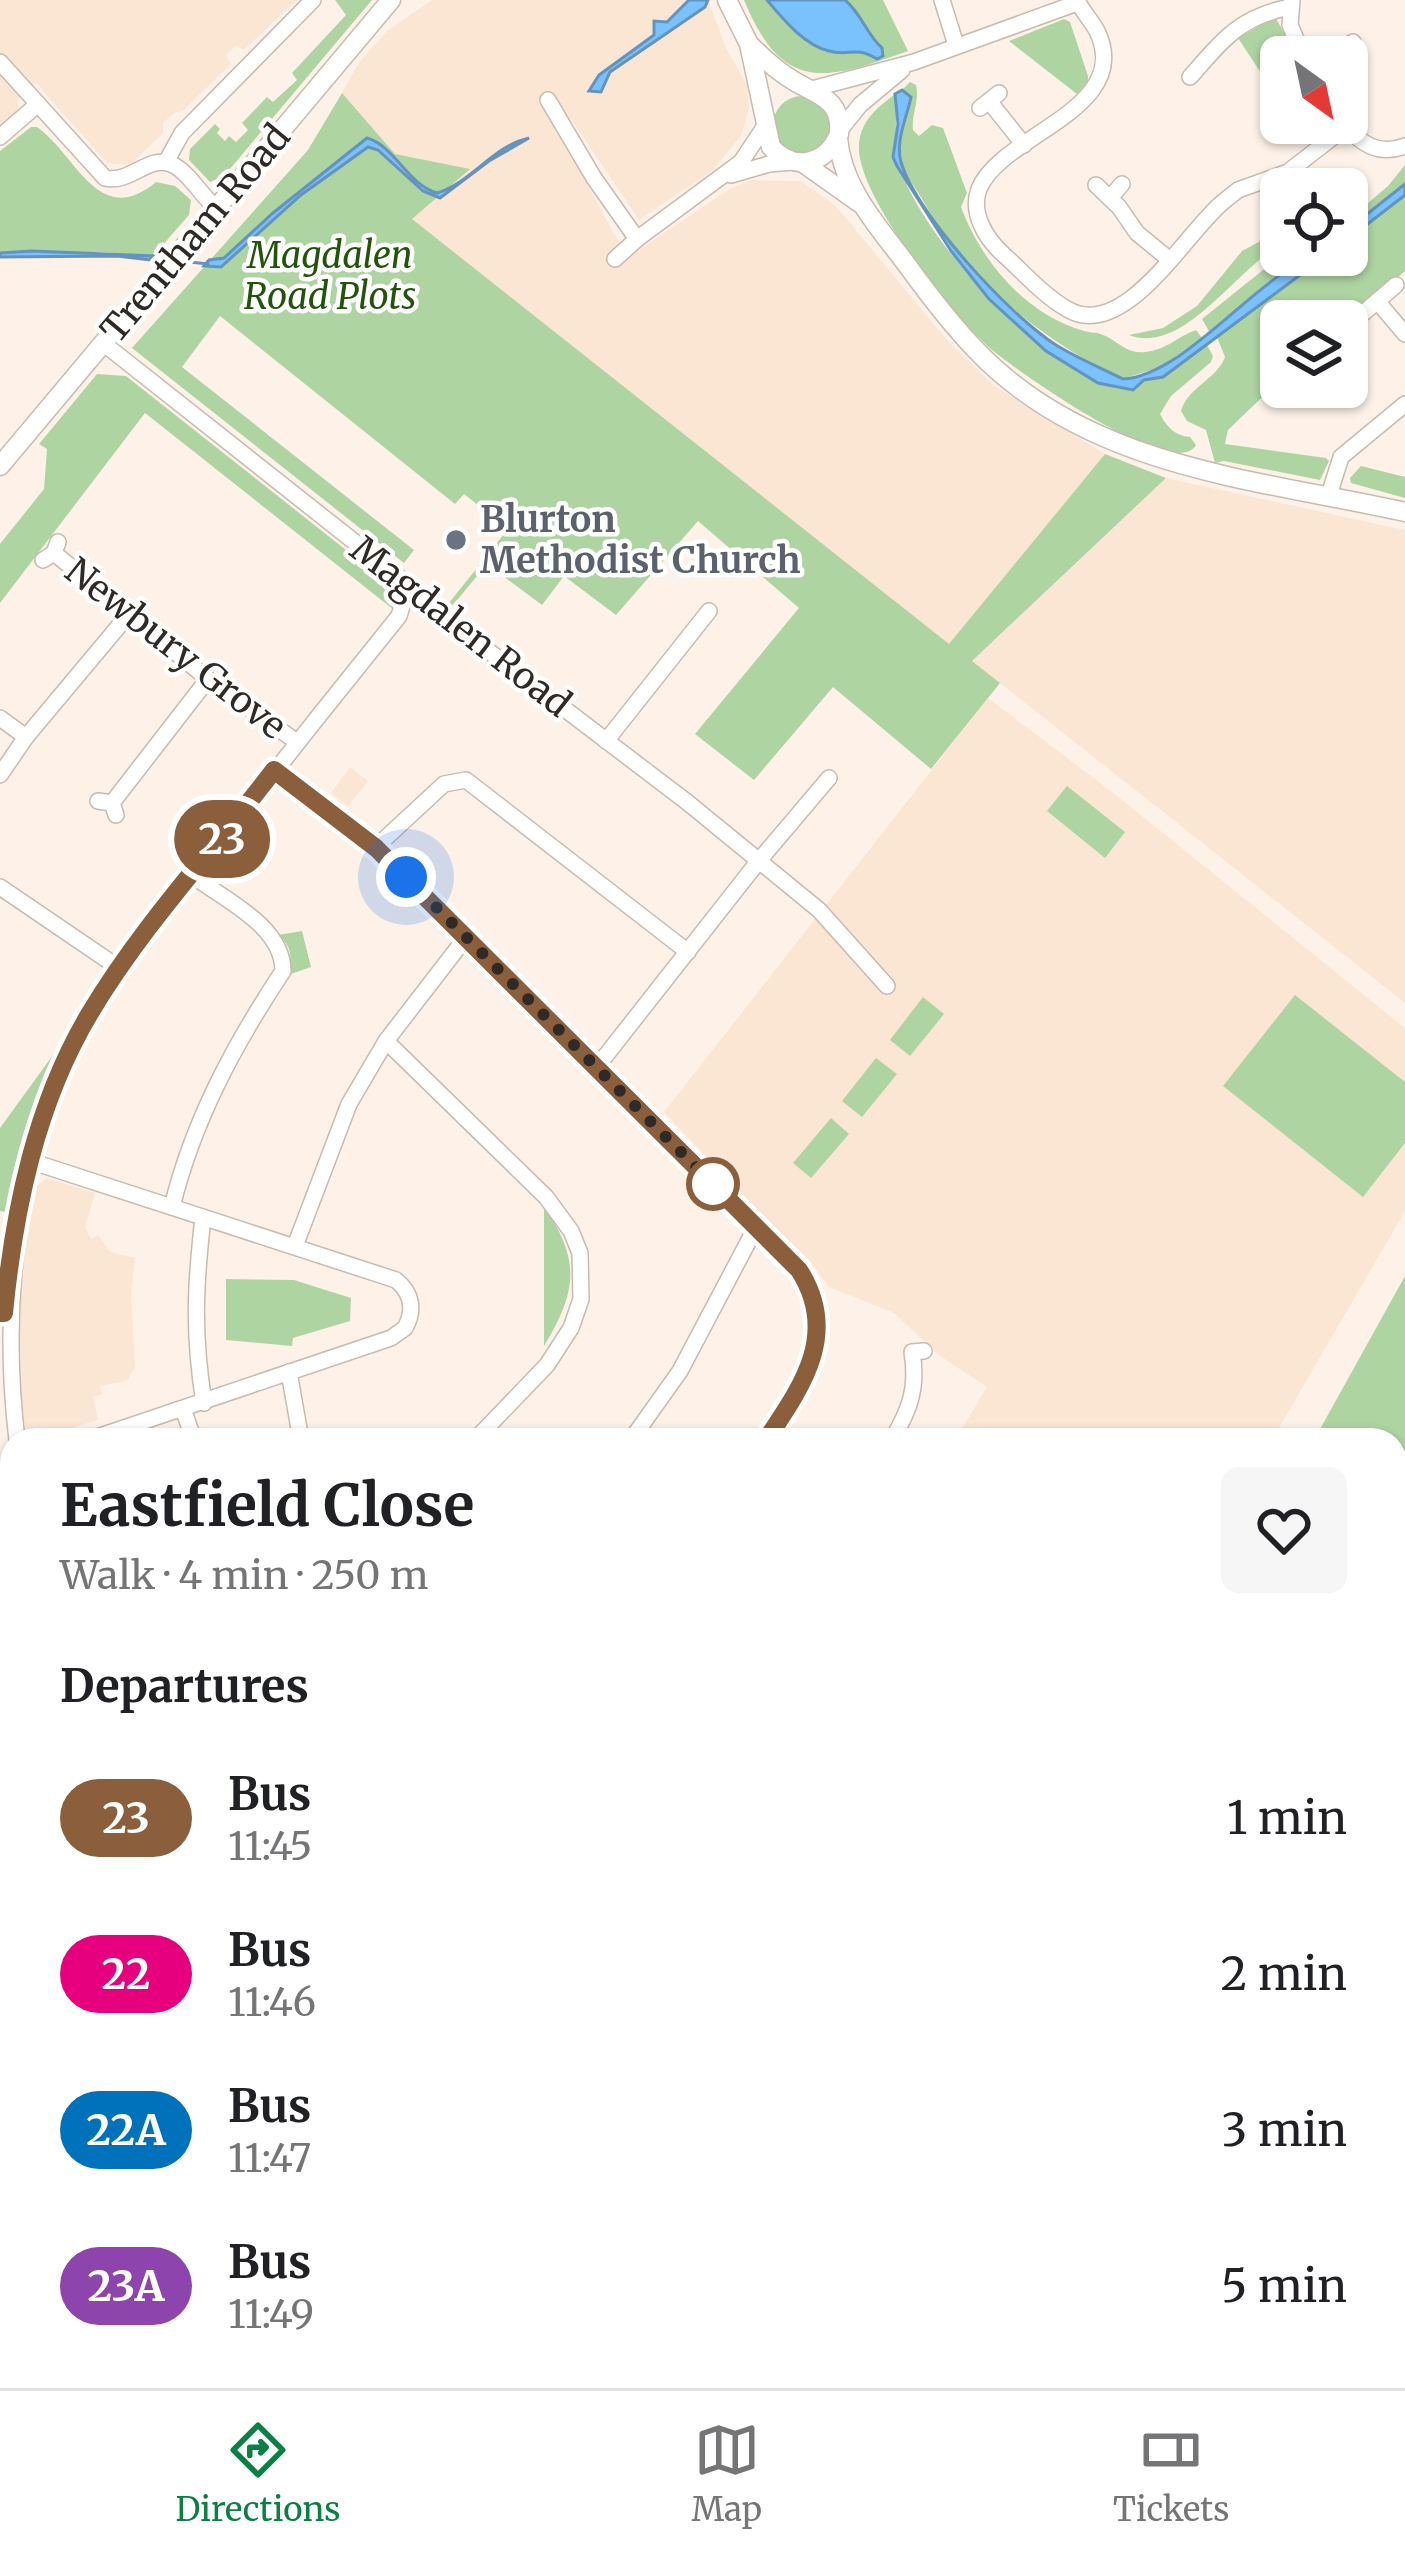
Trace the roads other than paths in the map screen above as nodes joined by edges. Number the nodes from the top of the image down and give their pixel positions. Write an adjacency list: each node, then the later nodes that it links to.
1 (313, 0): 24 (street)
2 (391, 0): 31 (main road, Trentham Road)
3 (728, 0): 8 (main road)
4 (942, 0): 9 (street)
5 (1077, 2): 9 (street); 22 (street)
6 (1291, 3): 7 (street); 12 (street)
7 (1295, 36)
8 (749, 44): 13 (main road); 17 (main road)
9 (956, 44): 11 (street)
10 (0, 62): 16 (street)
11 (914, 62): 13 (street); 18 (street)
12 (1192, 66)
13 (810, 89): 17 (main road); 18 (main road)
14 (548, 100): 32 (street)
15 (989, 101): 22 (street)
16 (38, 104): 19 (street); 24 (street)
17 (765, 123): 25 (main road); 26 (street)
18 (839, 134): 25 (main road); 30 (main road)
19 (0, 136)
20 (1322, 144): 34 (street)
21 (1365, 144): 23 (street)
22 (1024, 145): 34 (street)
23 (1405, 146)
24 (166, 162): 31 (street)
25 (798, 162): 26 (street); 30 (main road)
26 (723, 178): 32 (street)
27 (1122, 184): 29 (street)
28 (1096, 185): 29 (street)
29 (1110, 198): 34 (street)
30 (862, 205): 42 (main road)
31 (214, 206): 39 (main road, Trentham Road)
32 (638, 239): 33 (street)
33 (615, 259)
34 (1170, 260)
35 (1396, 284): 36 (street)
36 (1377, 301): 37 (street); 38 (street)
37 (1368, 309)
38 (1405, 334)
39 (103, 343): 41 (main road, Trentham Road); 45 (street, Magdalen Road)
40 (1405, 404): 42 (street)
41 (0, 466)
42 (1330, 495): 43 (main road)
43 (1405, 512)
44 (52, 552): 47 (street, Newbury Grove)
45 (407, 589): 51 (street, Magdalen Road); 52 (street)
46 (709, 611): 51 (street)
47 (129, 614): 48 (street, Newbury Grove); 50 (street)
48 (208, 679): 52 (street, Newbury Grove); 56 (street)
49 (0, 718): 50 (street)
50 (26, 737): 54 (street)
51 (606, 741): 58 (street, Magdalen Road)
52 (297, 742): 53 (street)
53 (274, 770): 57 (street); 59 (street)
54 (0, 775)
55 (828, 776): 58 (street)
56 (108, 806)
57 (376, 848): 61 (street); 62 (street)
58 (757, 863): 62 (street); 64 (street, Magdalen Road)
59 (193, 876): 63 (street); 70 (street)
60 (0, 887): 63 (street)
61 (467, 936): 65 (street); 66 (street)
62 (688, 952): 66 (street)
63 (119, 968): 67 (street)
64 (887, 986)
65 (386, 1041): 73 (street); 83 (street)
66 (596, 1068): 69 (street)
67 (30, 1161): 70 (street); 74 (street)
68 (734, 1173): 69 (street)
69 (718, 1189): 72 (street)
70 (172, 1207): 71 (street)
71 (203, 1218): 73 (street); 77 (street)
72 (756, 1227): 84 (street); 85 (street)
73 (295, 1246): 76 (street)
74 (2, 1313): 79 (street)
75 (924, 1352): 86 (street)
76 (289, 1372): 77 (street); 82 (street)
77 (204, 1403): 78 (street)
78 (183, 1409): 80 (street); 81 (street)
79 (16, 1428)
80 (125, 1428)
81 (190, 1428)
82 (300, 1428)
83 (487, 1428)
84 (640, 1428)
85 (774, 1428)
86 (899, 1428)

